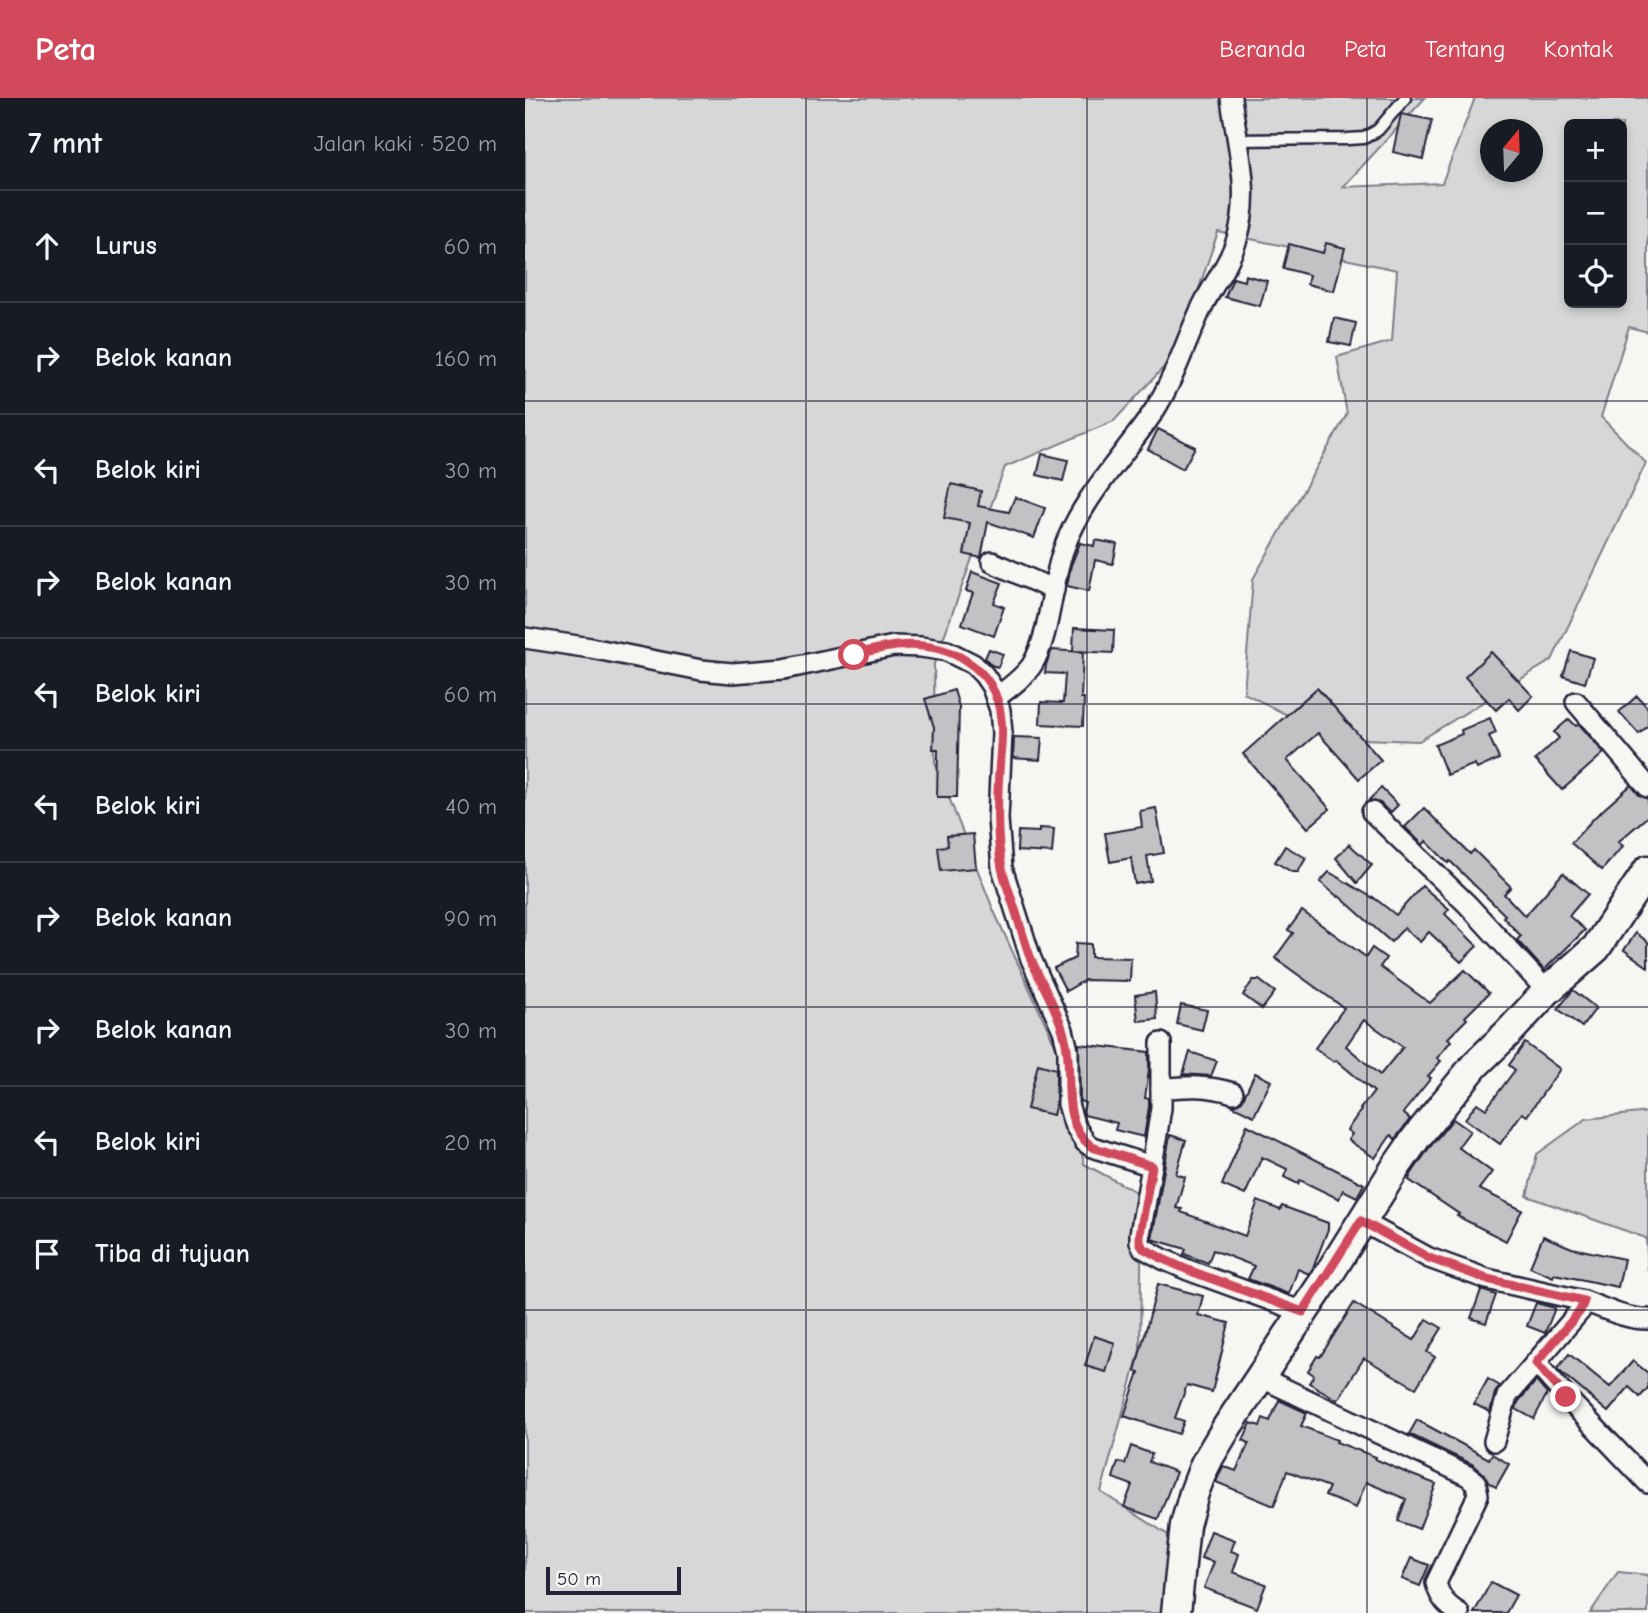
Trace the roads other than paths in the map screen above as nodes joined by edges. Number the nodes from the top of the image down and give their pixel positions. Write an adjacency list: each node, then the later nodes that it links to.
1 (1231, 98): 3 (street)
2 (1405, 98): 3 (lane)
3 (1237, 140): 5 (street)
4 (992, 562): 5 (street)
5 (1054, 590): 7 (street)
6 (525, 638): 7 (street)
7 (997, 697): 16 (street)
8 (1576, 702): 9 (street)
9 (1648, 787)
10 (1372, 812): 12 (street)
11 (1648, 870): 12 (street)
12 (1547, 991): 17 (street)
13 (1161, 1043): 14 (street)
14 (1161, 1089): 15 (street); 16 (street)
15 (1233, 1093)
16 (1152, 1166): 19 (street)
17 (1361, 1221): 18 (street); 19 (street)
18 (1584, 1301): 20 (street); 21 (street)
19 (1303, 1312): 22 (street)
20 (1648, 1319)
21 (1536, 1363): 23 (street); 24 (street)
22 (1260, 1377): 25 (street); 26 (street)
23 (1494, 1441)
24 (1648, 1483)
25 (1176, 1613)
26 (1459, 1613)

